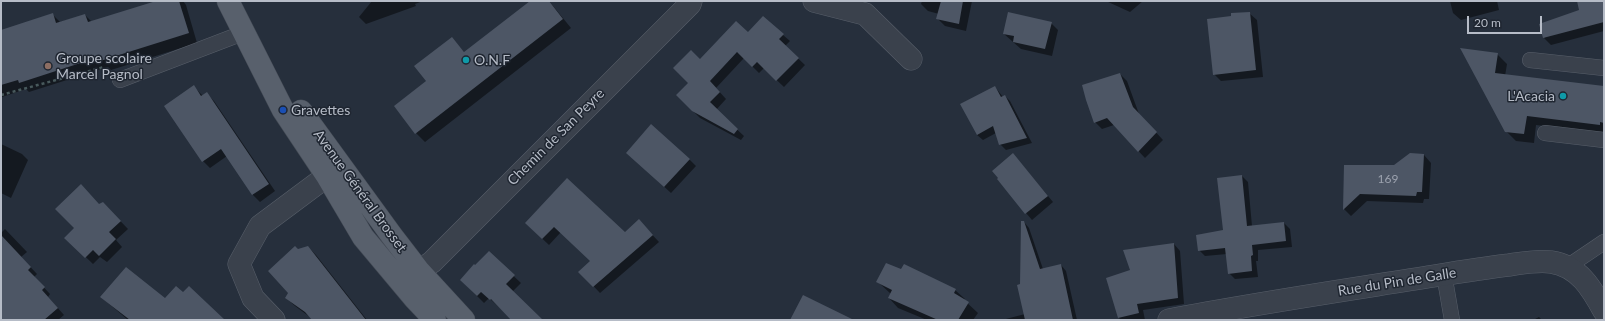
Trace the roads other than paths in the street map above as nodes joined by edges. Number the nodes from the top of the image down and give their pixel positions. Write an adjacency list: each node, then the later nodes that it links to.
1 (228, 1): 4 (main road, Avenue Général Brosset)
2 (690, 1): 15 (street, Chemin de San Peyre)
3 (814, 1): 5 (street)
4 (243, 33): 7 (main road, Avenue Général Brosset); 9 (lane)
5 (911, 59)
6 (1530, 60): 8 (lane)
7 (258, 61): 12 (main road, Avenue Général Brosset); 15 (main road, Avenue Général Brosset)
8 (1604, 68)
9 (120, 80)
10 (1545, 133): 11 (lane)
11 (1604, 140)
12 (327, 176): 18 (street); 19 (main road, Avenue Général Brosset)
13 (1604, 242): 14 (lane)
14 (1567, 267): 16 (street, Rue du Pin de Galle); 17 (street, Rue du Pin de Galle)
15 (419, 271): 20 (main road, Avenue Général Brosset)
16 (1444, 274): 21 (street, Rue du Pin de Galle); 22 (lane)
17 (1604, 311)
18 (274, 320)
19 (435, 320)
20 (464, 320)
21 (1169, 320)
22 (1452, 320)

